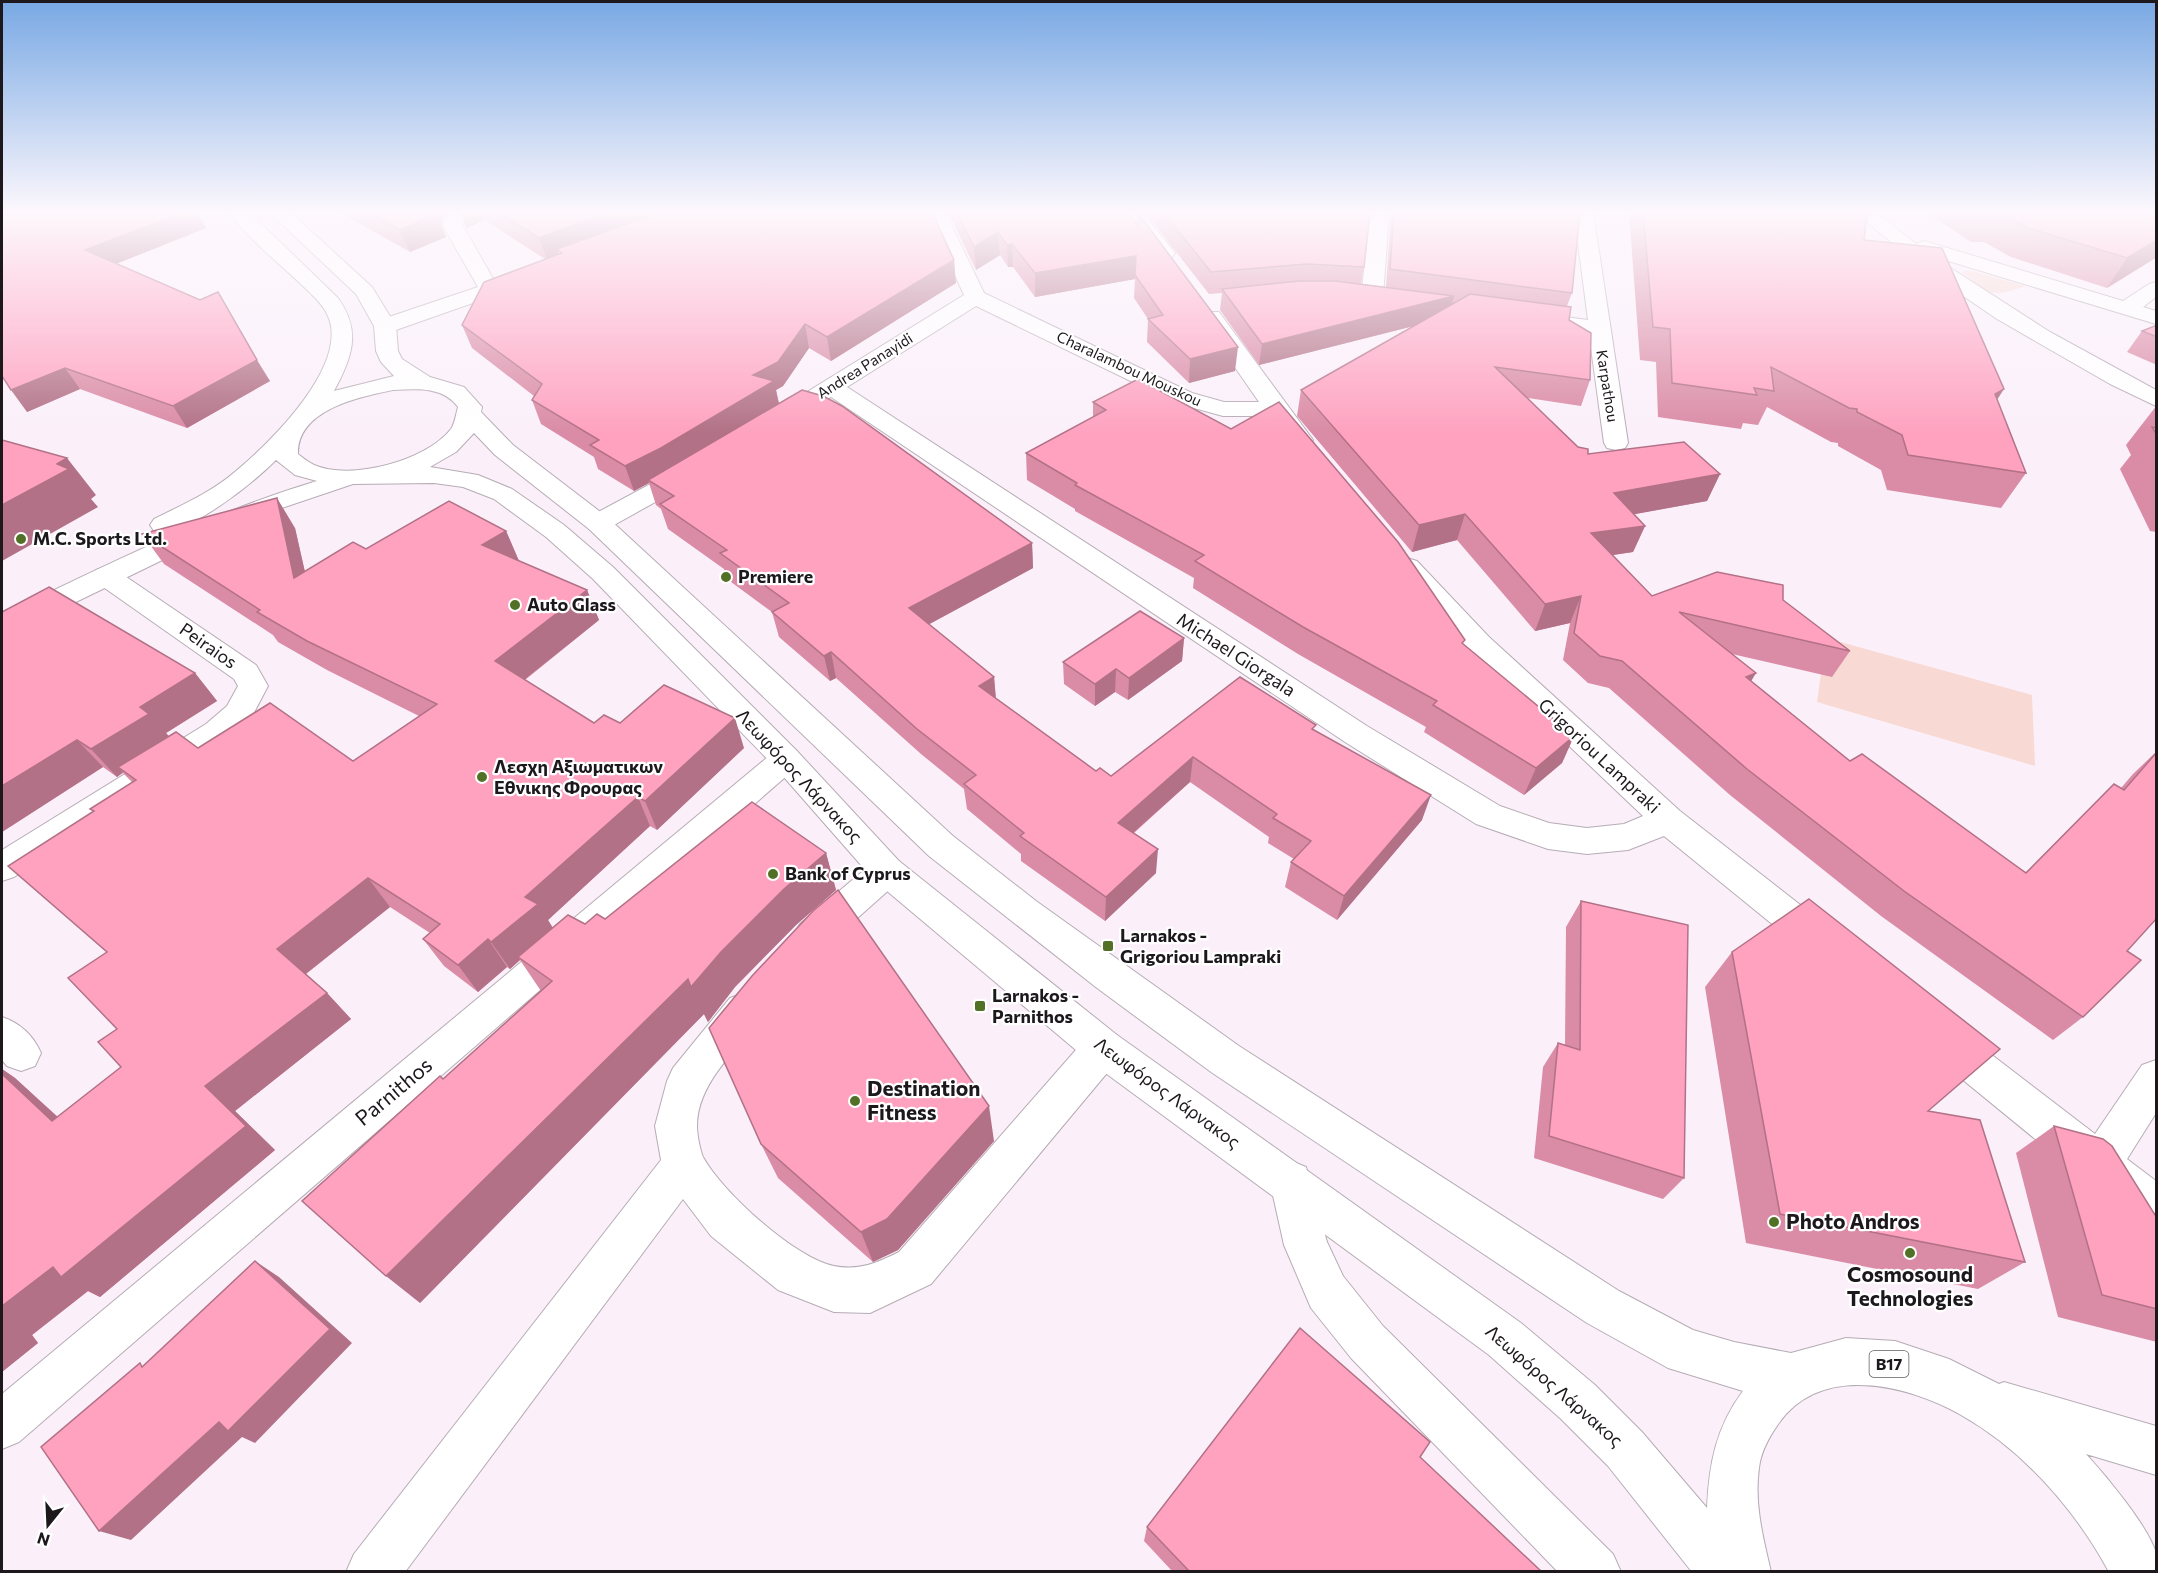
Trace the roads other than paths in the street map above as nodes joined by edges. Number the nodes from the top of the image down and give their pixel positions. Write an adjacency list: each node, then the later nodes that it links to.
1 (314, 285): 26 (street)
2 (359, 285): 18 (street)
3 (487, 285): 12 (street)
4 (506, 285): 12 (street)
5 (970, 285): 13 (street)
6 (1194, 285): 24 (street)
7 (1364, 285): 14 (street)
8 (1592, 285): 19 (street, Karpathou)
9 (1962, 285): 22 (street)
10 (2048, 285): 15 (street)
11 (2157, 288): 15 (street)
12 (490, 291): 18 (street)
13 (975, 297): 21 (street, Andrea Panayidi); 24 (street, Charalambou Mouskou)
14 (1394, 300)
15 (2126, 309): 17 (street)
16 (1519, 317): 19 (street, Karpathou)
17 (2157, 318)
18 (385, 326): 20 (street)
19 (1598, 328): 27 (street, Karpathou)
20 (424, 383): 25 (street); 26 (street)
21 (831, 387): 23 (street, Andrea Panayidi); 37 (street, Michael Giorgala)
22 (2157, 399)
23 (800, 406)
24 (1276, 409): 29 (street)
25 (470, 415): 30 (street, Λεωφόρος Λάρνακος); 31 (street)
26 (297, 424): 30 (street, Λεωφόρος Λάρνακος); 34 (street)
27 (1616, 443)
28 (709, 461): 31 (street)
29 (1321, 464)
30 (364, 477): 33 (street); 36 (street, Λεωφόρος Λάρνακος)
31 (598, 523): 48 (street)
32 (1390, 547): 37 (street, Grigoriou Lampraki)
33 (106, 576): 35 (street); 38 (street, Peiraios)
34 (2, 601)
35 (2, 626)
36 (786, 759): 39 (street, Λεωφόρος Λάρνακος); 50 (street, Parnithos)
37 (1668, 820): 40 (street, Grigoriou Lampraki)
38 (2, 867)
39 (887, 871): 42 (street, Λεωφόρος Λάρνακος); 45 (street)
40 (1846, 962)
41 (1921, 1022): 44 (street)
42 (1103, 1047): 45 (street); 46 (street, Λεωφόρος Λάρνακος)
43 (2157, 1078): 44 (street)
44 (2098, 1164): 47 (street)
45 (683, 1166): 52 (street)
46 (1291, 1182): 53 (street); 54 (street, Λεωφόρος Λάρνακος)
47 (2157, 1208)
48 (1791, 1377): 49 (street, B17); 55 (street, B17)
49 (1982, 1400): 51 (street); 56 (street, B17)
50 (2, 1425)
51 (2157, 1450)
52 (372, 1572)
53 (1595, 1572)
54 (1725, 1572)
55 (1745, 1572)
56 (2138, 1572)

